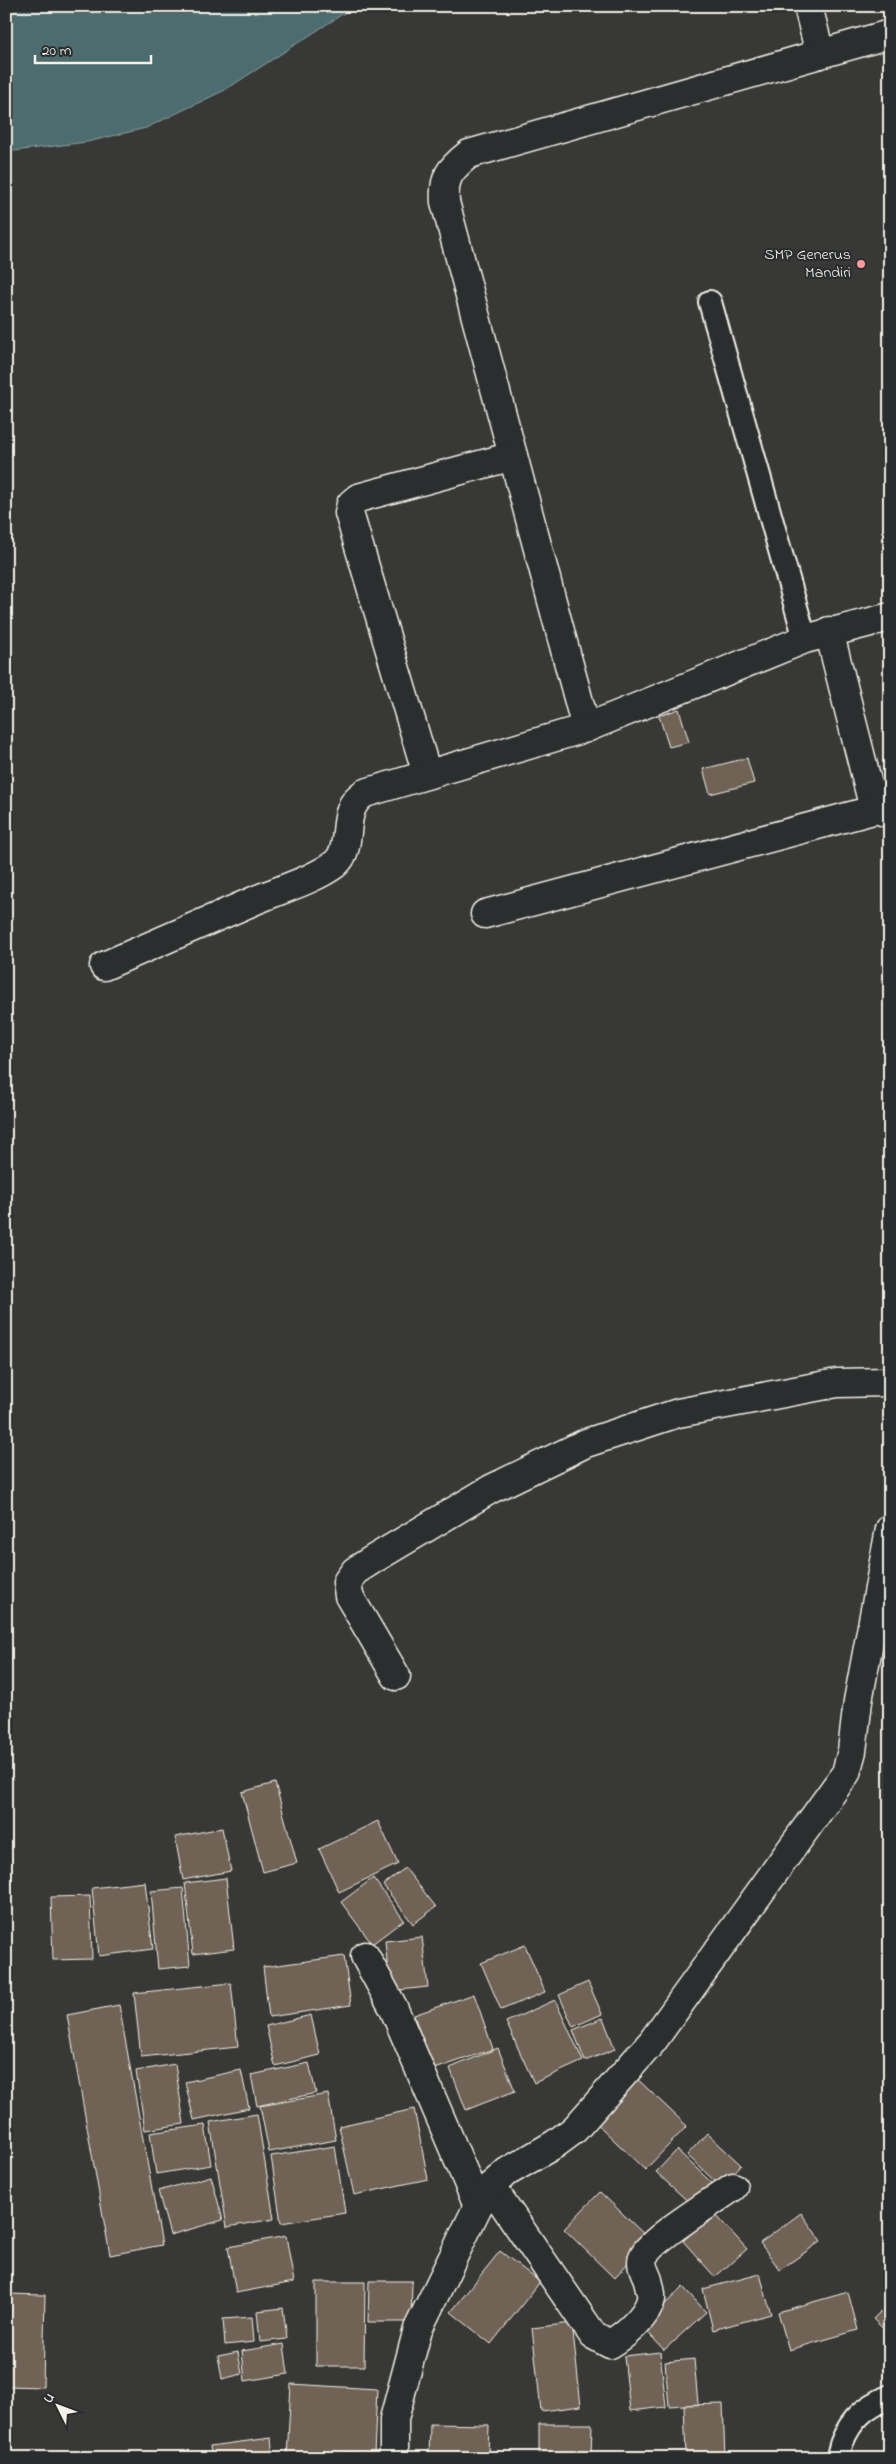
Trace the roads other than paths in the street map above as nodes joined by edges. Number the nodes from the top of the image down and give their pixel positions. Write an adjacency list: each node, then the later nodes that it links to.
1 (808, 6): 3 (street)
2 (890, 34): 3 (street)
3 (820, 54): 5 (street)
4 (710, 302): 7 (lane)
5 (512, 456): 8 (street); 9 (street)
6 (890, 617): 7 (street)
7 (817, 635): 8 (street); 10 (street)
8 (586, 728): 9 (street)
9 (427, 774): 12 (street)
10 (884, 812): 11 (street)
11 (484, 914)
12 (104, 966)
13 (890, 1382): 15 (street)
14 (889, 1544): 18 (street)
15 (396, 1676)
16 (365, 1956): 18 (street)
17 (733, 2187): 18 (street)
18 (484, 2196): 20 (street)
19 (890, 2396): 21 (lane)
20 (394, 2458)
21 (839, 2458)

